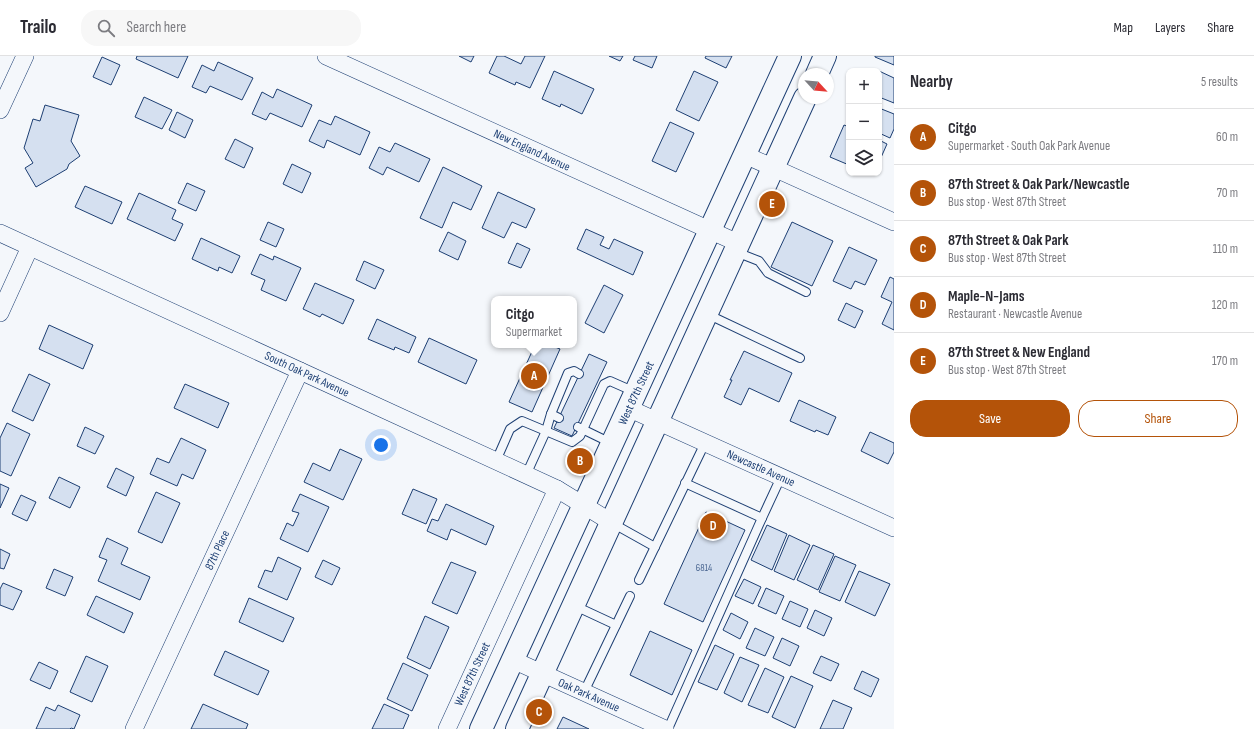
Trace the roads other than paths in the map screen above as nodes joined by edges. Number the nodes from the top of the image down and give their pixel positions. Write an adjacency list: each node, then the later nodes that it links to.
1 (25, 56): 7 (street)
2 (326, 56): 11 (street, New England Avenue)
3 (790, 56): 8 (main road, West 87th Street)
4 (825, 56): 5 (main road)
5 (819, 68)
6 (802, 104): 9 (main road)
7 (0, 110)
8 (745, 154): 9 (street); 11 (main road, West 87th Street)
9 (773, 167): 10 (street); 14 (main road)
10 (894, 222)
11 (710, 231): 14 (street, New England Avenue); 21 (main road, West 87th Street)
12 (0, 233): 13 (street, South Oak Park Avenue)
13 (30, 247): 16 (street); 19 (street, South Oak Park Avenue)
14 (737, 247): 15 (lane); 17 (main road)
15 (806, 292)
16 (0, 313)
17 (706, 313): 18 (lane); 24 (main road)
18 (800, 358)
19 (300, 371): 29 (street, South Oak Park Avenue); 46 (street, 87th Place)
20 (579, 374): 22 (lane)
21 (632, 400): 24 (street, Newcastle Avenue); 25 (lane); 28 (main road, West 87th Street)
22 (551, 414): 23 (lane); 26 (lane)
23 (559, 418)
24 (657, 421): 27 (street, Newcastle Avenue); 36 (main road)
25 (580, 428): 26 (lane); 28 (lane)
26 (546, 431): 29 (lane); 30 (lane)
27 (705, 443): 31 (street, Newcastle Avenue); 32 (lane)
28 (612, 444): 34 (main road, West 87th Street)
29 (496, 461): 30 (street, South Oak Park Avenue)
30 (526, 475): 33 (street, South Oak Park Avenue)
31 (781, 477): 35 (lane); 37 (street, Newcastle Avenue)
32 (685, 484): 35 (lane); 38 (lane)
33 (557, 489): 34 (street, South Oak Park Avenue); 47 (street, West 87th Street)
34 (584, 506): 36 (street, South Oak Park Avenue); 43 (main road, West 87th Street)
35 (762, 518): 50 (lane)
36 (611, 522): 38 (lane); 41 (main road)
37 (894, 528)
38 (655, 547): 39 (lane)
39 (638, 580)
40 (630, 596): 42 (lane)
41 (573, 605): 42 (lane); 44 (main road)
42 (616, 625): 45 (lane)
43 (513, 660): 44 (street, Oak Park Avenue); 48 (main road, West 87th Street)
44 (542, 674): 45 (street, Oak Park Avenue); 49 (main road)
45 (584, 692): 50 (street, Oak Park Avenue)
46 (134, 729)
47 (447, 729)
48 (481, 729)
49 (517, 729)
50 (666, 729)

